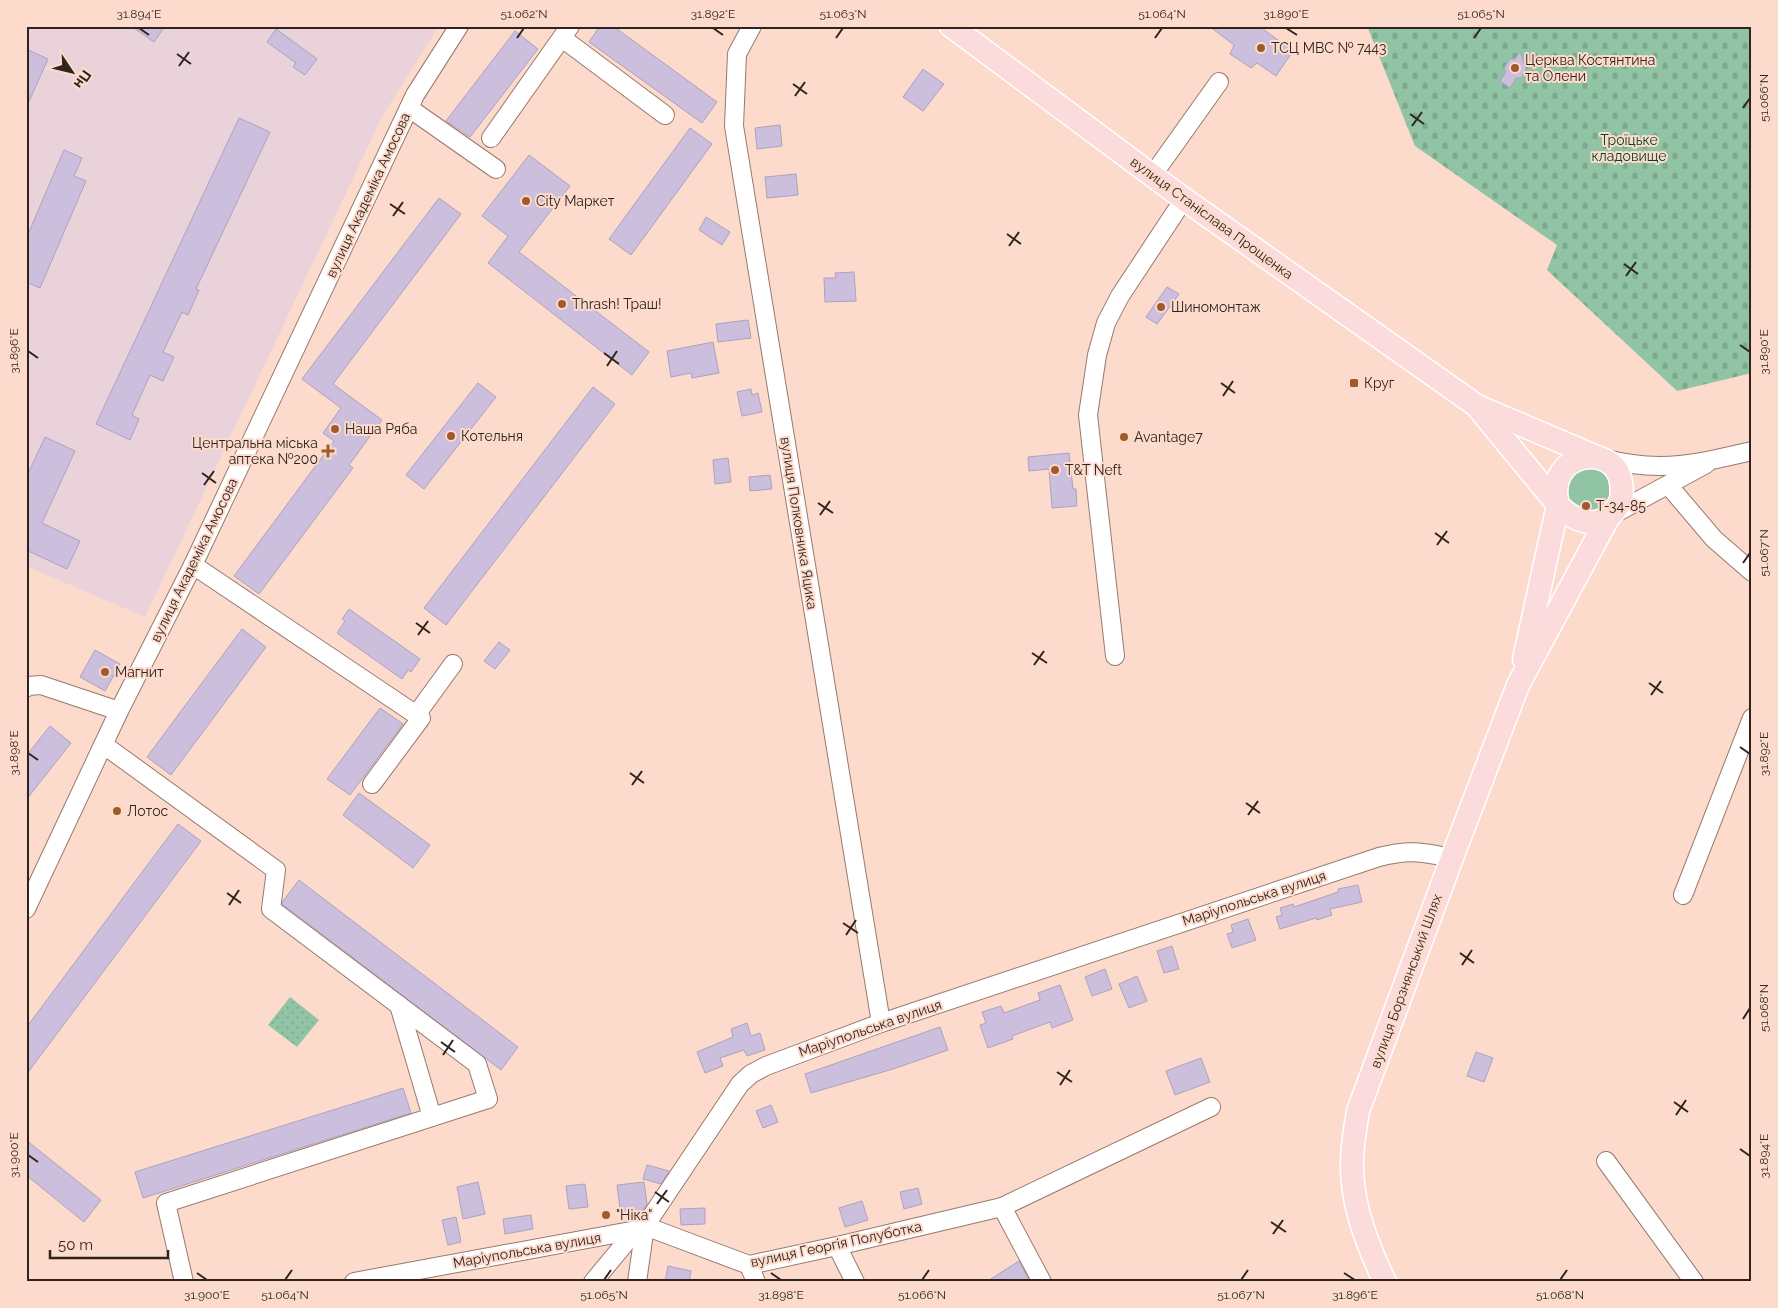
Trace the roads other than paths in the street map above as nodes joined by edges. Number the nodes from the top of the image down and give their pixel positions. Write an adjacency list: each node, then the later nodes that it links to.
1 (459, 26): 6 (street, вулиця Академіка Амосова)
2 (752, 26): 34 (street, вулиця Полковника Яцика)
3 (950, 26): 10 (main road, вулиця Станіслава Прощенка)
4 (564, 31): 7 (street); 8 (street)
5 (1219, 82): 10 (street)
6 (409, 108): 9 (street); 19 (street, вулиця Академіка Амосова)
7 (665, 114)
8 (491, 138)
9 (496, 169)
10 (1152, 176): 11 (main road, вулиця Станіслава Прощенка)
11 (1184, 199): 12 (main road, вулиця Станіслава Прощенка); 21 (street)
12 (1477, 406): 14 (main road, вулиця Станіслава Прощенка); 17 (main road, вулиця Станіслава Прощенка)
13 (1752, 451): 15 (street)
14 (1598, 458): 15 (street); 17 (main road); 18 (main road)
15 (1712, 461): 16 (street)
16 (1669, 486): 18 (street); 20 (street)
17 (1558, 505): 18 (main road); 23 (main road, вулиця Борзнянський Шлях)
18 (1609, 516): 23 (main road, вулиця Борзнянський Шлях)
19 (193, 566): 25 (street, вулиця Академіка Амосова); 26 (street)
20 (1752, 572)
21 (1115, 656)
22 (453, 664): 26 (street)
23 (1518, 685): 30 (main road, вулиця Борзнянський Шлях)
24 (26, 688): 25 (street)
25 (119, 711): 28 (street, вулиця Академіка Амосова)
26 (416, 715): 29 (street)
27 (1752, 718): 31 (street)
28 (104, 745): 32 (street, вулиця Академіка Амосова); 33 (street)
29 (372, 784)
30 (1452, 858): 34 (street, Маріупольська вулиця); 49 (main road, вулиця Борзнянський Шлях)
31 (1683, 895)
32 (26, 909)
33 (399, 1005): 36 (street); 36 (street)
34 (881, 1023): 39 (street, Маріупольська вулиця)
35 (1211, 1107): 38 (street, вулиця Георгія Полуботка)
36 (432, 1117): 42 (street)
37 (1606, 1162): 50 (street)
38 (1002, 1207): 40 (street, вулиця Георгія Полуботка); 48 (street)
39 (640, 1228): 41 (street, вулиця Георгія Полуботка); 43 (street, Маріупольська вулиця); 44 (street); 45 (street)
40 (837, 1246): 41 (street, вулиця Георгія Полуботка); 47 (street)
41 (749, 1265): 46 (street)
42 (184, 1282)
43 (354, 1282)
44 (594, 1282)
45 (638, 1282)
46 (756, 1282)
47 (855, 1282)
48 (1042, 1282)
49 (1385, 1282)
50 (1694, 1282)

